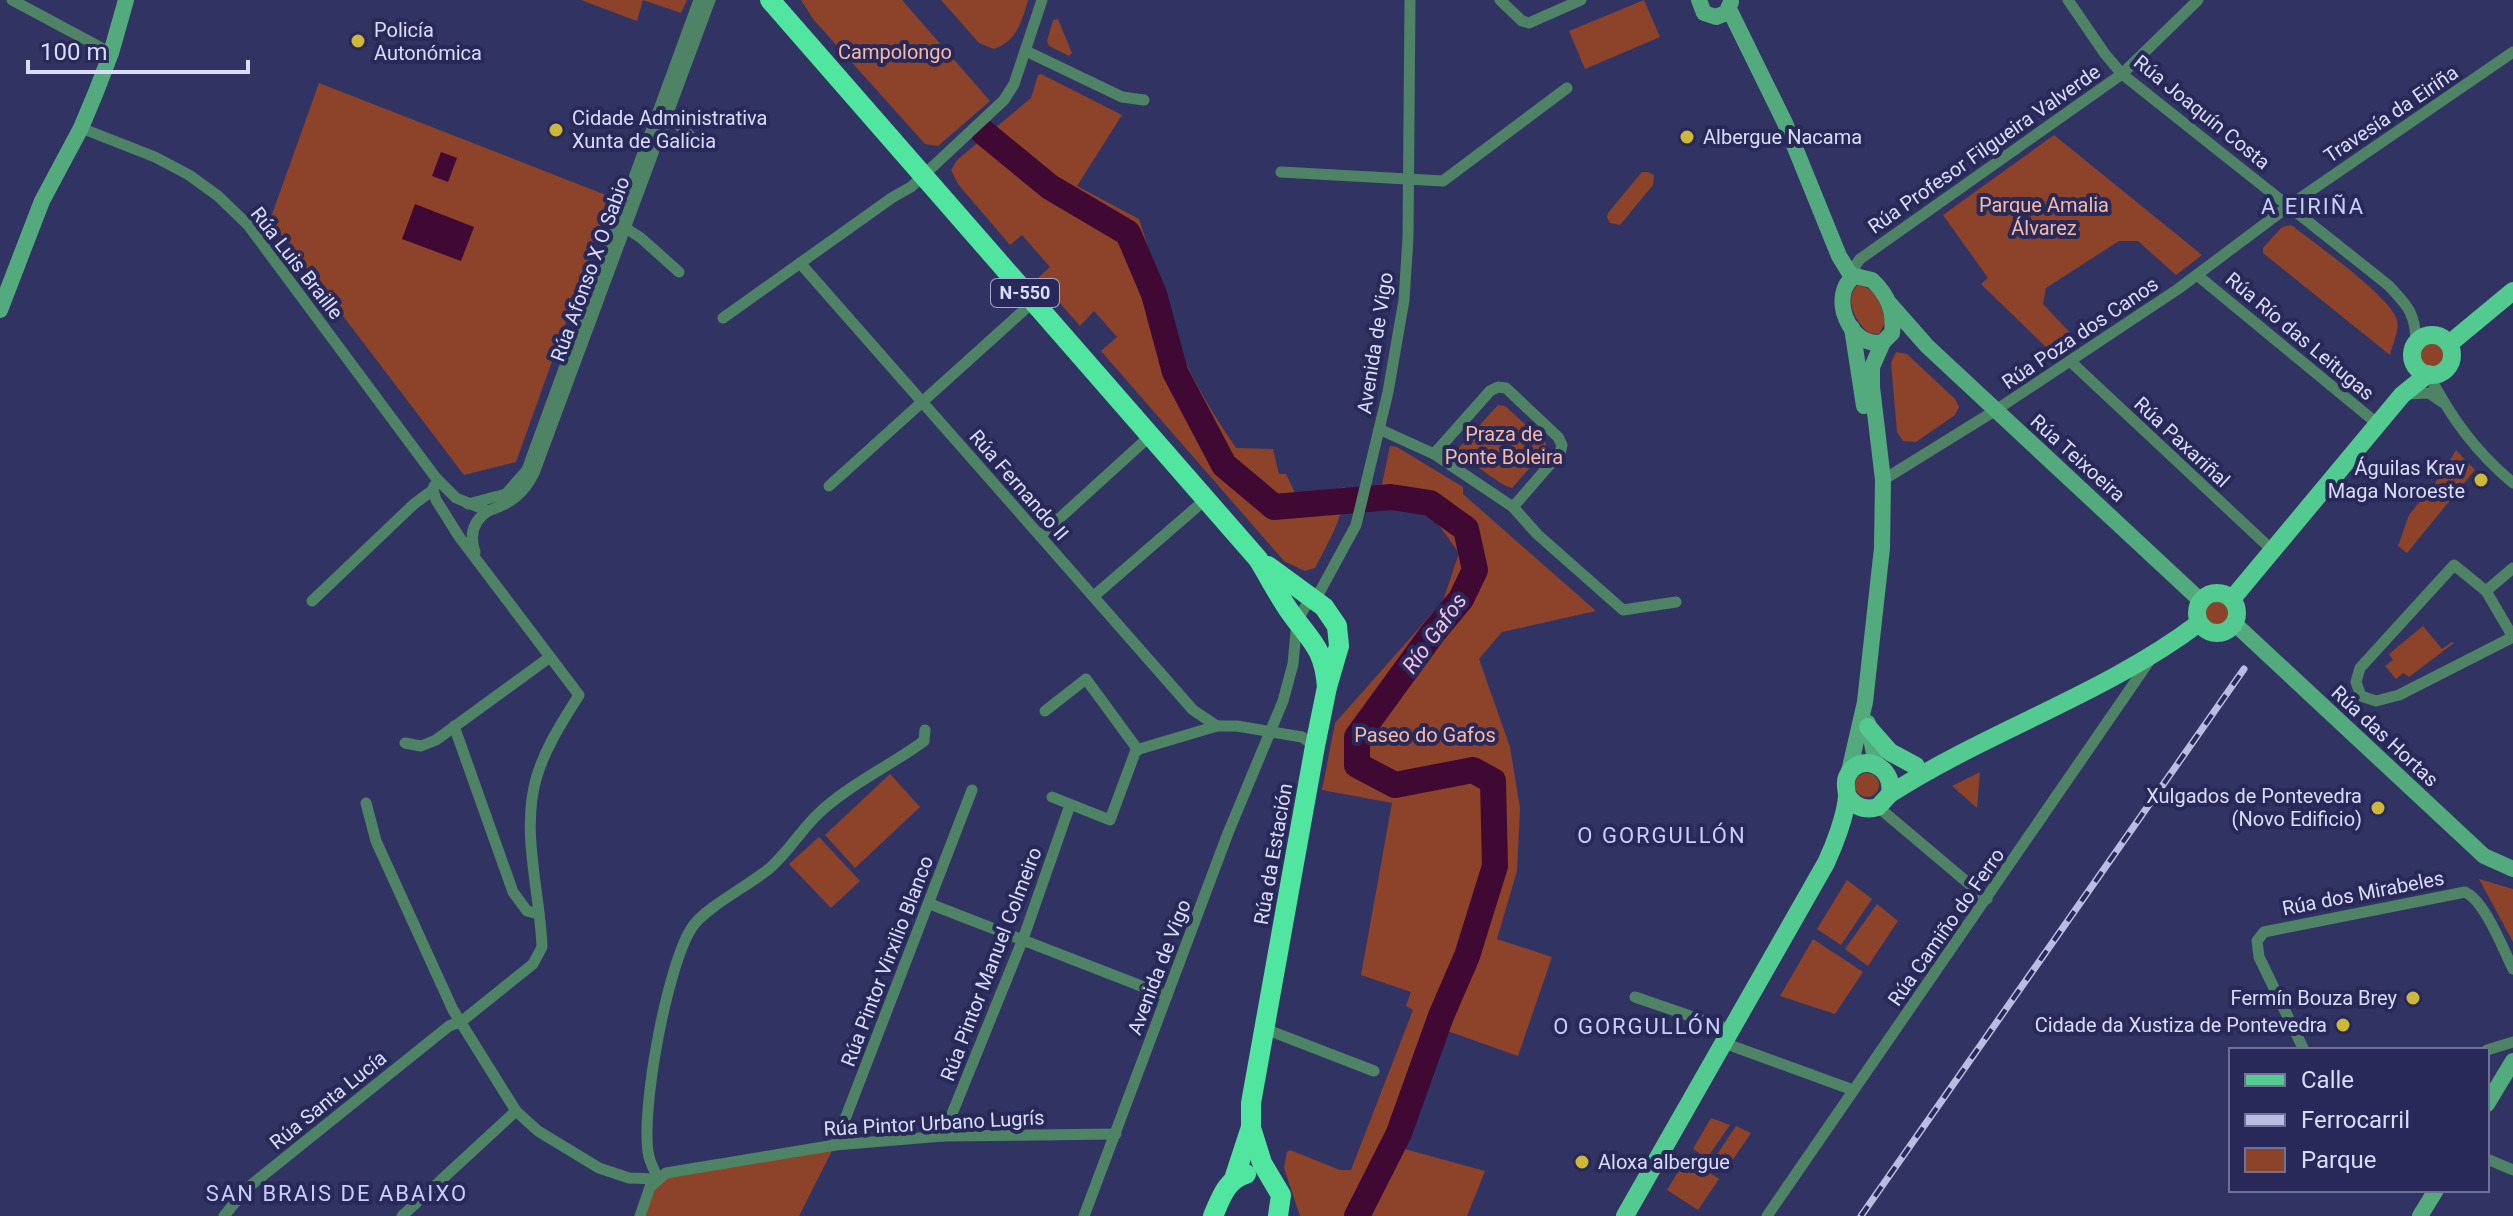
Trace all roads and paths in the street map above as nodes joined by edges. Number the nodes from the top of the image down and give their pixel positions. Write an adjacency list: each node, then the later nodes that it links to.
1 (12, 0): 18 (street)
2 (126, 0): 18 (main road)
3 (699, 0): 29 (street, Rúa Afonso X O Sabio)
4 (710, 0): 22 (street, Rúa Afonso X O Sabio)
5 (770, 0): 15 (highway, N-550)
6 (783, 0): 15 (highway, N-550)
7 (1042, 0): 16 (street)
8 (1410, 0): 27 (street, Avenida de Vigo)
9 (1500, 0): 10 (street)
10 (1581, 0)
11 (2068, 0): 19 (street, Rúa Joaquín Costa)
12 (2198, 0): 19 (street, Rúa Profesor Filgueira Valverde)
13 (1698, 1): 14 (main road)
14 (1725, 9): 30 (main road)
15 (794, 25): 26 (highway, N-550)
16 (1026, 51): 21 (street); 26 (street)
17 (2513, 52): 28 (street, Travesía da Eiriña)
18 (111, 53): 23 (main road)
19 (2122, 74): 28 (street, Rúa Joaquín Costa); 31 (street, Rúa Profesor Filgueira Valverde)
20 (1567, 88): 27 (street)
21 (1144, 100)
22 (667, 113): 24 (street); 29 (street, Rúa Afonso X O Sabio)
23 (81, 128): 40 (main road); 58 (street, Rúa Luis Braille)
24 (692, 138)
25 (1281, 172): 27 (street)
26 (924, 175): 32 (street); 38 (highway, N-550)
27 (1408, 178): 54 (street, Avenida de Vigo)
28 (2290, 205): 34 (street, Rúa Poza dos Canos); 46 (street, Rúa Joaquín Costa)
29 (621, 225): 33 (street); 64 (street, Rúa Afonso X O Sabio); 66 (street, Rúa Afonso X O Sabio)
30 (1828, 234): 31 (street, Rúa Profesor Filgueira Valverde); 35 (main road); 37 (main road)
31 (1868, 253): 35 (street, Rúa Profesor Filgueira Valverde)
32 (800, 263): 41 (street); 50 (street, Rúa Fernando II)
33 (679, 272)
34 (2197, 275): 47 (street, Rúa Poza dos Canos); 53 (street, Rúa Río das Leitugas)
35 (1854, 277): 37 (main road); 39 (main road)
36 (2513, 291): 44 (main road)
37 (1842, 293): 42 (main road)
38 (1033, 302): 50 (street); 55 (highway, N-550)
39 (1890, 304): 43 (main road); 45 (main road, Rúa Teixoeira)
40 (0, 310)
41 (723, 318)
42 (1852, 328): 43 (main road); 56 (main road)
43 (1885, 341): 45 (main road); 56 (main road)
44 (2449, 344): 46 (main road); 48 (main road)
45 (1927, 346): 52 (main road, Rúa Teixoeira)
46 (2414, 351): 48 (main road); 49 (main road)
47 (2070, 361): 52 (street, Rúa Poza dos Canos); 68 (street, Rúa Paxariñal)
48 (2428, 374): 49 (main road); 51 (street)
49 (2402, 395): 51 (street); 53 (main road)
50 (923, 403): 61 (street); 67 (street, Rúa Fernando II)
51 (2443, 403): 60 (street)
52 (1996, 410): 59 (street, Rúa Poza dos Canos); 77 (main road, Rúa Teixoeira)
53 (2379, 425): 68 (main road)
54 (1379, 429): 57 (street); 72 (street, Avenida de Vigo)
55 (1150, 436): 63 (highway, N-550); 67 (street)
56 (1879, 444): 59 (main road)
57 (1434, 454): 65 (street); 65 (street)
58 (436, 478): 62 (street); 64 (street)
59 (1883, 480): 86 (main road)
60 (2513, 483)
61 (829, 486)
62 (433, 490): 69 (street); 76 (street)
63 (1206, 499): 70 (highway, N-550); 74 (street)
64 (468, 504): 66 (street)
65 (1513, 507): 78 (street)
66 (488, 511): 69 (street)
67 (1040, 536): 74 (street, Rúa Fernando II)
68 (2271, 549): 75 (main road)
69 (477, 559): 83 (street)
70 (1258, 559): 72 (highway, Rúa da Estación); 79 (highway)
71 (2513, 568): 73 (street)
72 (1312, 591): 79 (street, Avenida de Vigo); 85 (highway, Rúa da Estación)
73 (2486, 591): 82 (street); 82 (street)
74 (1094, 596): 89 (street, Rúa Fernando II)
75 (2232, 599): 77 (main road); 81 (main road)
76 (312, 601)
77 (2201, 601): 80 (main road)
78 (1676, 602)
79 (1297, 621): 85 (highway); 92 (street, Avenida de Vigo)
80 (2199, 623): 81 (main road); 84 (main road)
81 (2235, 624): 107 (main road, Rúa das Hortas)
82 (2513, 638)
83 (550, 657): 88 (street); 110 (street, Rúa Santa Lucía)
84 (2152, 657): 96 (main road); 108 (street, Rúa Camiño do Ferro)
85 (1327, 687): 93 (highway, Rúa da Estación)
86 (1865, 702): 90 (main road); 99 (main road)
87 (1045, 711): 95 (street)
88 (454, 726): 94 (street); 110 (street)
89 (1217, 726): 92 (street); 95 (street)
90 (1868, 727): 97 (main road); 98 (main road)
91 (925, 730): 132 (street)
92 (1271, 732): 93 (street); 113 (street, Avenida de Vigo)
93 (1312, 739): 116 (highway, Rúa da Estación)
94 (405, 743)
95 (1138, 750): 105 (street)
96 (1937, 764): 97 (main road); 104 (main road)
97 (1916, 766): 98 (main road)
98 (1880, 767): 99 (main road); 104 (main road)
99 (1848, 776): 101 (main road)
100 (972, 790): 109 (street, Rúa Pintor Virxilio Blanco)
101 (1847, 795): 104 (main road); 106 (main road)
102 (1052, 797): 105 (street)
103 (366, 803): 115 (street)
104 (1879, 803): 106 (main road); 108 (street)
105 (1070, 805): 111 (street, Rúa Pintor Manuel Colmeiro)
106 (1834, 844): 117 (main road)
107 (2513, 869)
108 (1987, 899): 123 (street, Rúa Camiño do Ferro)
109 (930, 904): 111 (street); 129 (street, Rúa Pintor Virxilio Blanco)
110 (539, 914): 115 (street, Rúa Santa Lucía)
111 (1023, 939): 113 (street); 128 (street, Rúa Pintor Manuel Colmeiro)
112 (2513, 969): 119 (street, Rúa dos Mirabeles)
113 (1167, 996): 127 (street, Avenida de Vigo)
114 (1635, 997): 117 (street)
115 (462, 1021): 125 (street); 137 (street, Rúa Santa Lucía)
116 (1265, 1029): 122 (street); 126 (highway, Rúa da Estación)
117 (1727, 1037): 123 (street); 143 (main road)
118 (2513, 1042): 120 (street)
119 (2303, 1048)
120 (2489, 1049)
121 (2513, 1061): 124 (main road)
122 (1374, 1071)
123 (1853, 1090): 144 (street, Rúa Camiño do Ferro)
124 (2489, 1101)
125 (516, 1111): 132 (street); 138 (street)
126 (1251, 1127): 133 (highway, Rúa da Estación); 134 (highway, Rúa da Estación)
127 (1116, 1134): 128 (street, Rúa Pintor Urbano Lugrís); 140 (street, Avenida de Vigo)
128 (943, 1136): 129 (street, Rúa Pintor Urbano Lugrís)
129 (835, 1145): 132 (street, Rúa Pintor Urbano Lugrís)
130 (2489, 1160): 131 (street)
131 (2513, 1170)
132 (658, 1179): 139 (street)
133 (1272, 1181): 134 (highway); 136 (highway, Rúa da Estación)
134 (1228, 1186): 141 (highway, Rúa da Estación); 142 (highway)
135 (2435, 1192): 145 (main road)
136 (1282, 1212)
137 (224, 1216)
138 (402, 1216)
139 (640, 1216)
140 (1084, 1216)
141 (1213, 1216)
142 (1225, 1216)
143 (1625, 1216)
144 (1767, 1216)
145 (2420, 1216)

